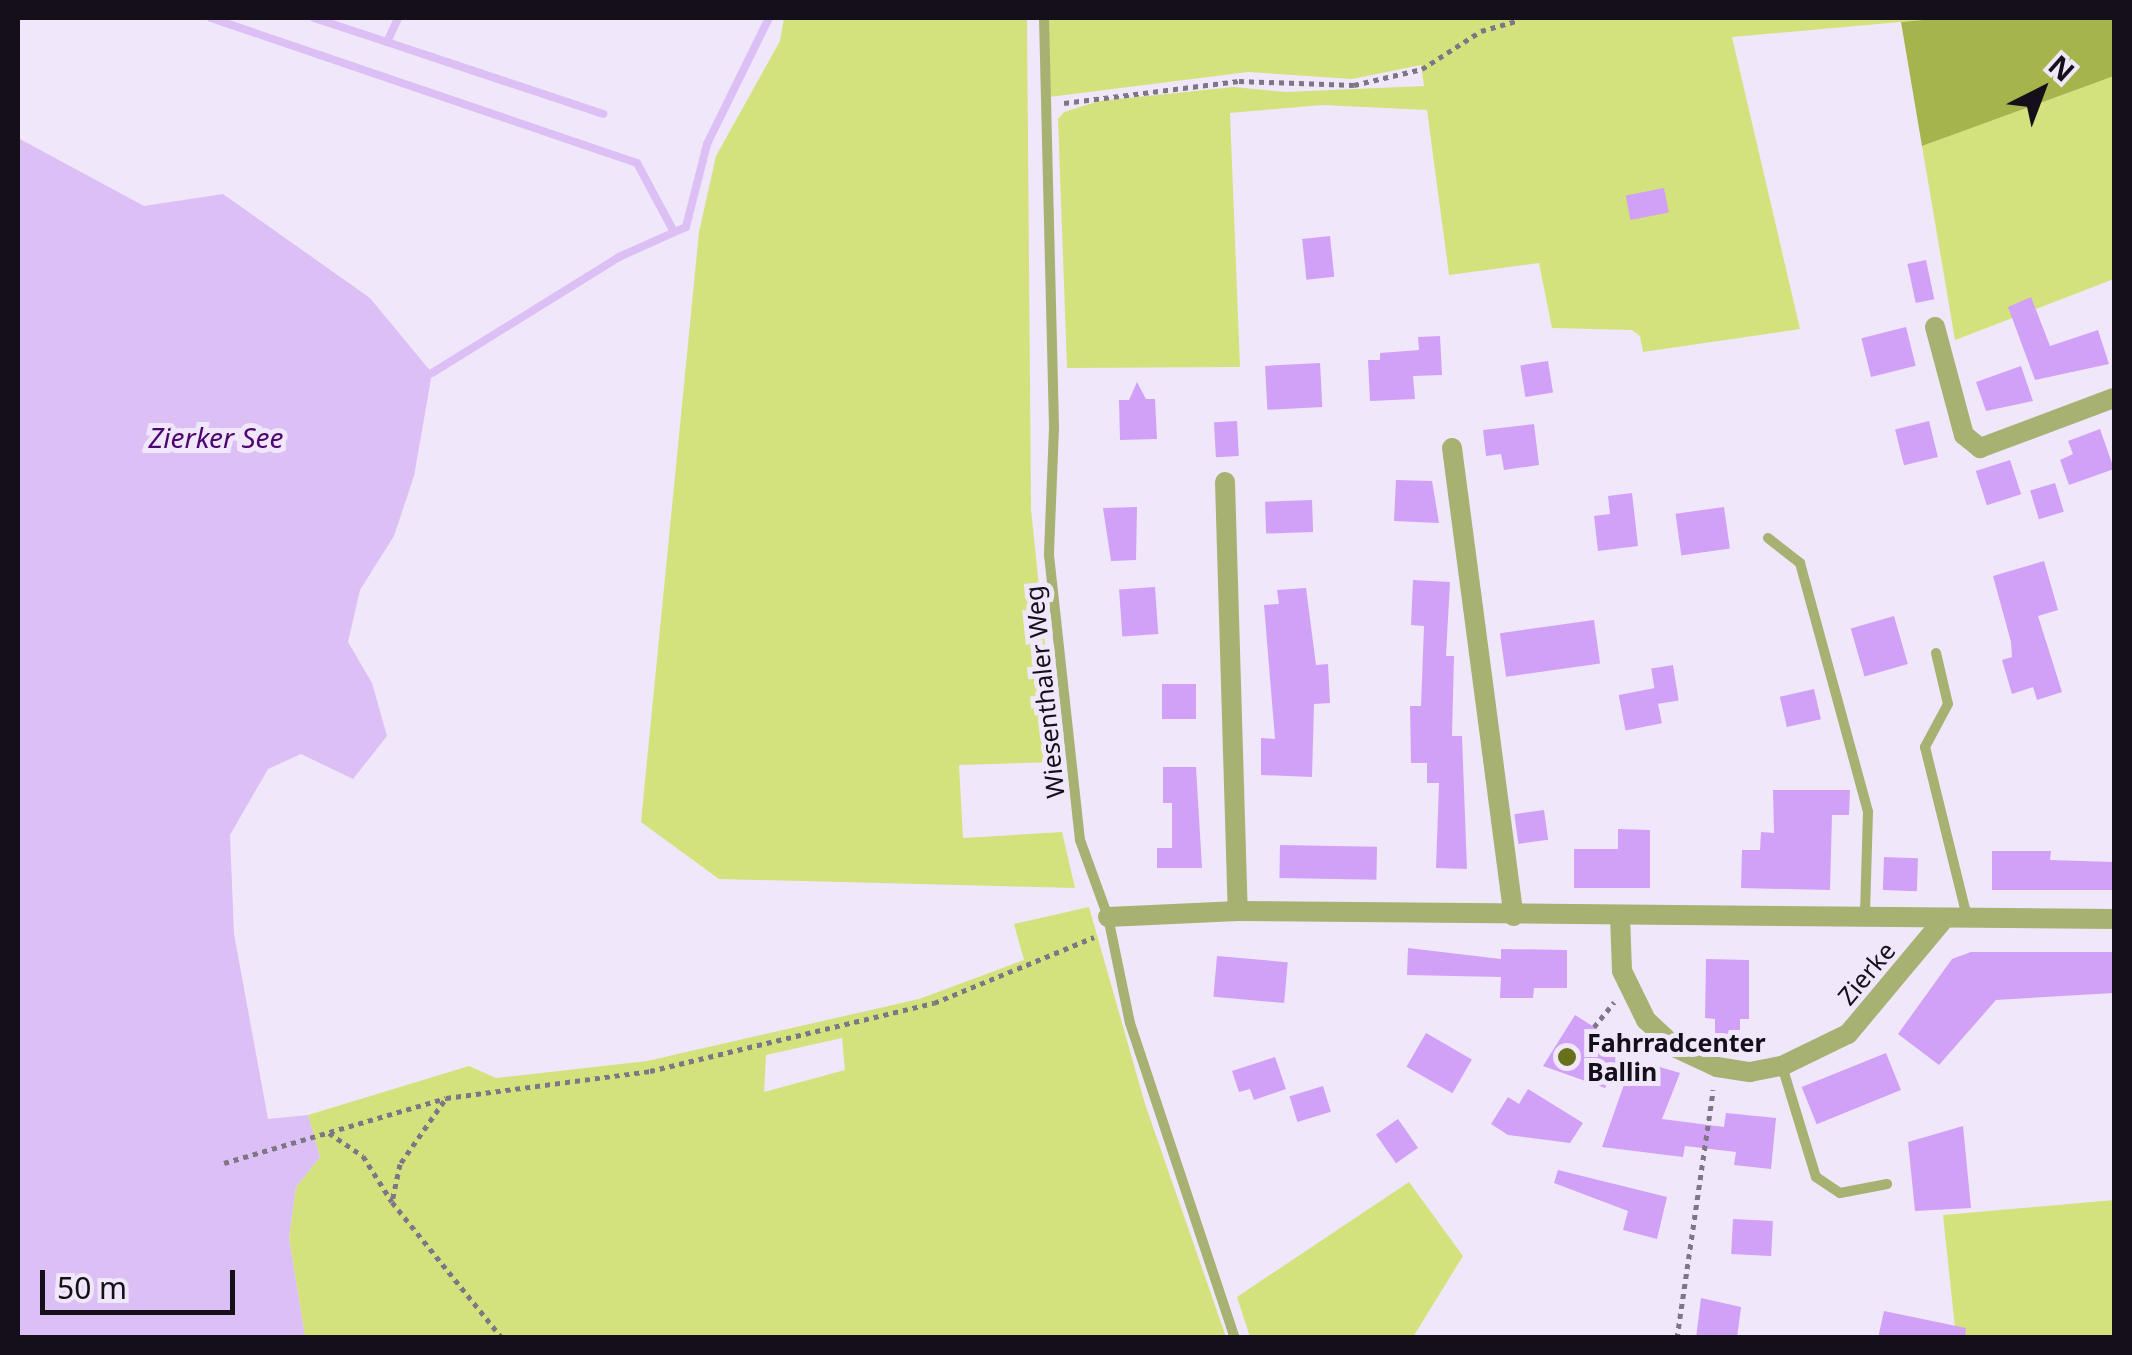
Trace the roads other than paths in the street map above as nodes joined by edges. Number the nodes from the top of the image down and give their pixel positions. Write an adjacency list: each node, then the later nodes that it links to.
1 (1044, 18): 11 (lane, Wiesenthaler Weg)
2 (1935, 327): 3 (street)
3 (2114, 398)
4 (1452, 448): 9 (street)
5 (1225, 482): 8 (street)
6 (1768, 538): 12 (lane)
7 (1936, 654): 14 (lane)
8 (1238, 911): 9 (street, Zierke); 11 (street, Zierke)
9 (1514, 916): 10 (street, Zierke)
10 (1620, 916): 12 (street, Zierke); 16 (street, Zierke)
11 (1108, 917): 18 (lane, Wiesenthaler Weg)
12 (1865, 918): 13 (street, Zierke)
13 (1944, 918): 14 (street, Zierke); 16 (street, Zierke)
14 (1967, 918): 15 (street, Zierke)
15 (2114, 918)
16 (1782, 1066): 17 (lane)
17 (1887, 1184)
18 (1236, 1338)

